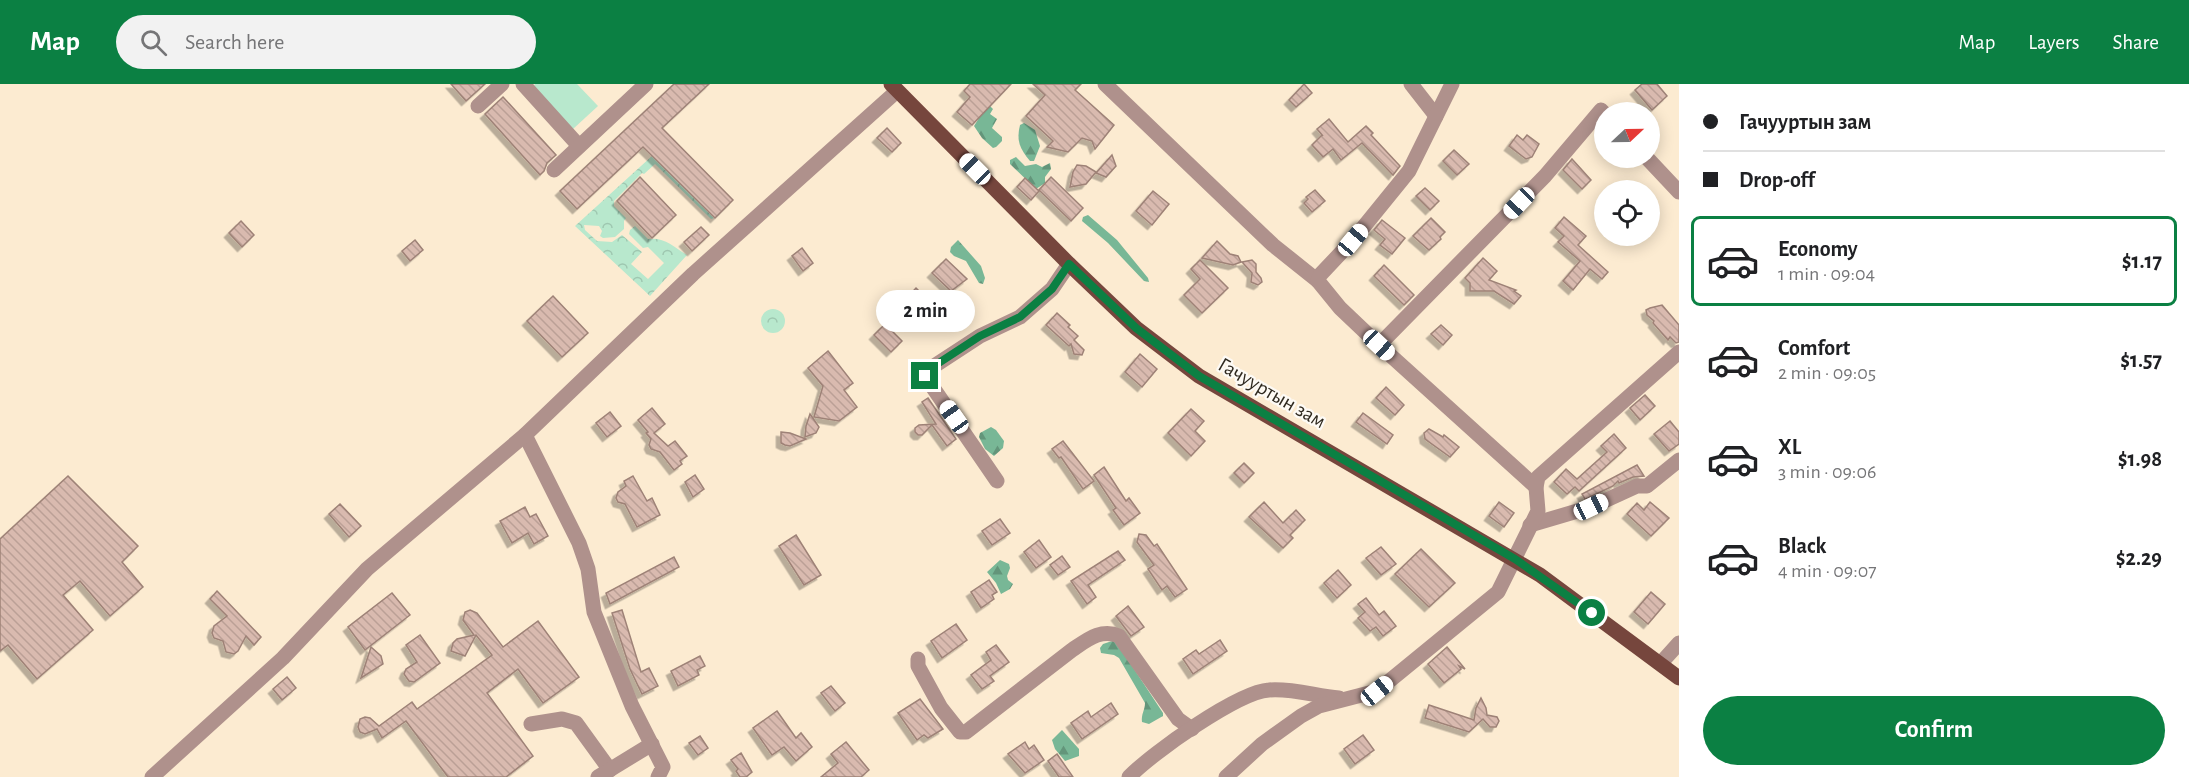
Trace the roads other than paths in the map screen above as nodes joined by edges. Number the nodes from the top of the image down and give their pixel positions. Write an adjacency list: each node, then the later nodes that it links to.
1 (502, 84): 8 (street)
2 (523, 84): 11 (street)
3 (646, 84): 11 (street)
4 (1105, 84): 16 (street)
5 (1411, 84): 9 (street)
6 (1452, 84): 9 (street)
7 (894, 87): 15 (main road, Гачууртын зам); 19 (street)
8 (478, 105)
9 (1436, 116): 16 (street)
10 (1594, 118): 17 (street)
11 (579, 146): 13 (street)
12 (1656, 168): 14 (street)
13 (554, 170)
14 (1679, 192)
15 (1069, 264): 21 (street); 24 (main road, Гачууртын зам)
16 (1318, 281): 17 (street)
17 (1379, 345): 22 (street)
18 (1679, 352): 22 (street)
19 (525, 435): 32 (street); 34 (street)
20 (1679, 460): 23 (street)
21 (997, 481)
22 (1536, 487): 23 (street)
23 (1530, 525): 24 (street)
24 (1515, 559): 27 (main road, Гачууртын зам); 29 (street)
25 (1679, 643): 27 (street)
26 (918, 658): 31 (street)
27 (1661, 663): 28 (main road, Гачууртын зам)
28 (1679, 678)
29 (1347, 699): 31 (street); 37 (street)
30 (531, 724): 33 (street)
31 (1192, 729): 36 (street)
32 (652, 744): 33 (street); 35 (street)
33 (604, 774)
34 (152, 777)
35 (658, 777)
36 (1129, 777)
37 (1226, 777)

